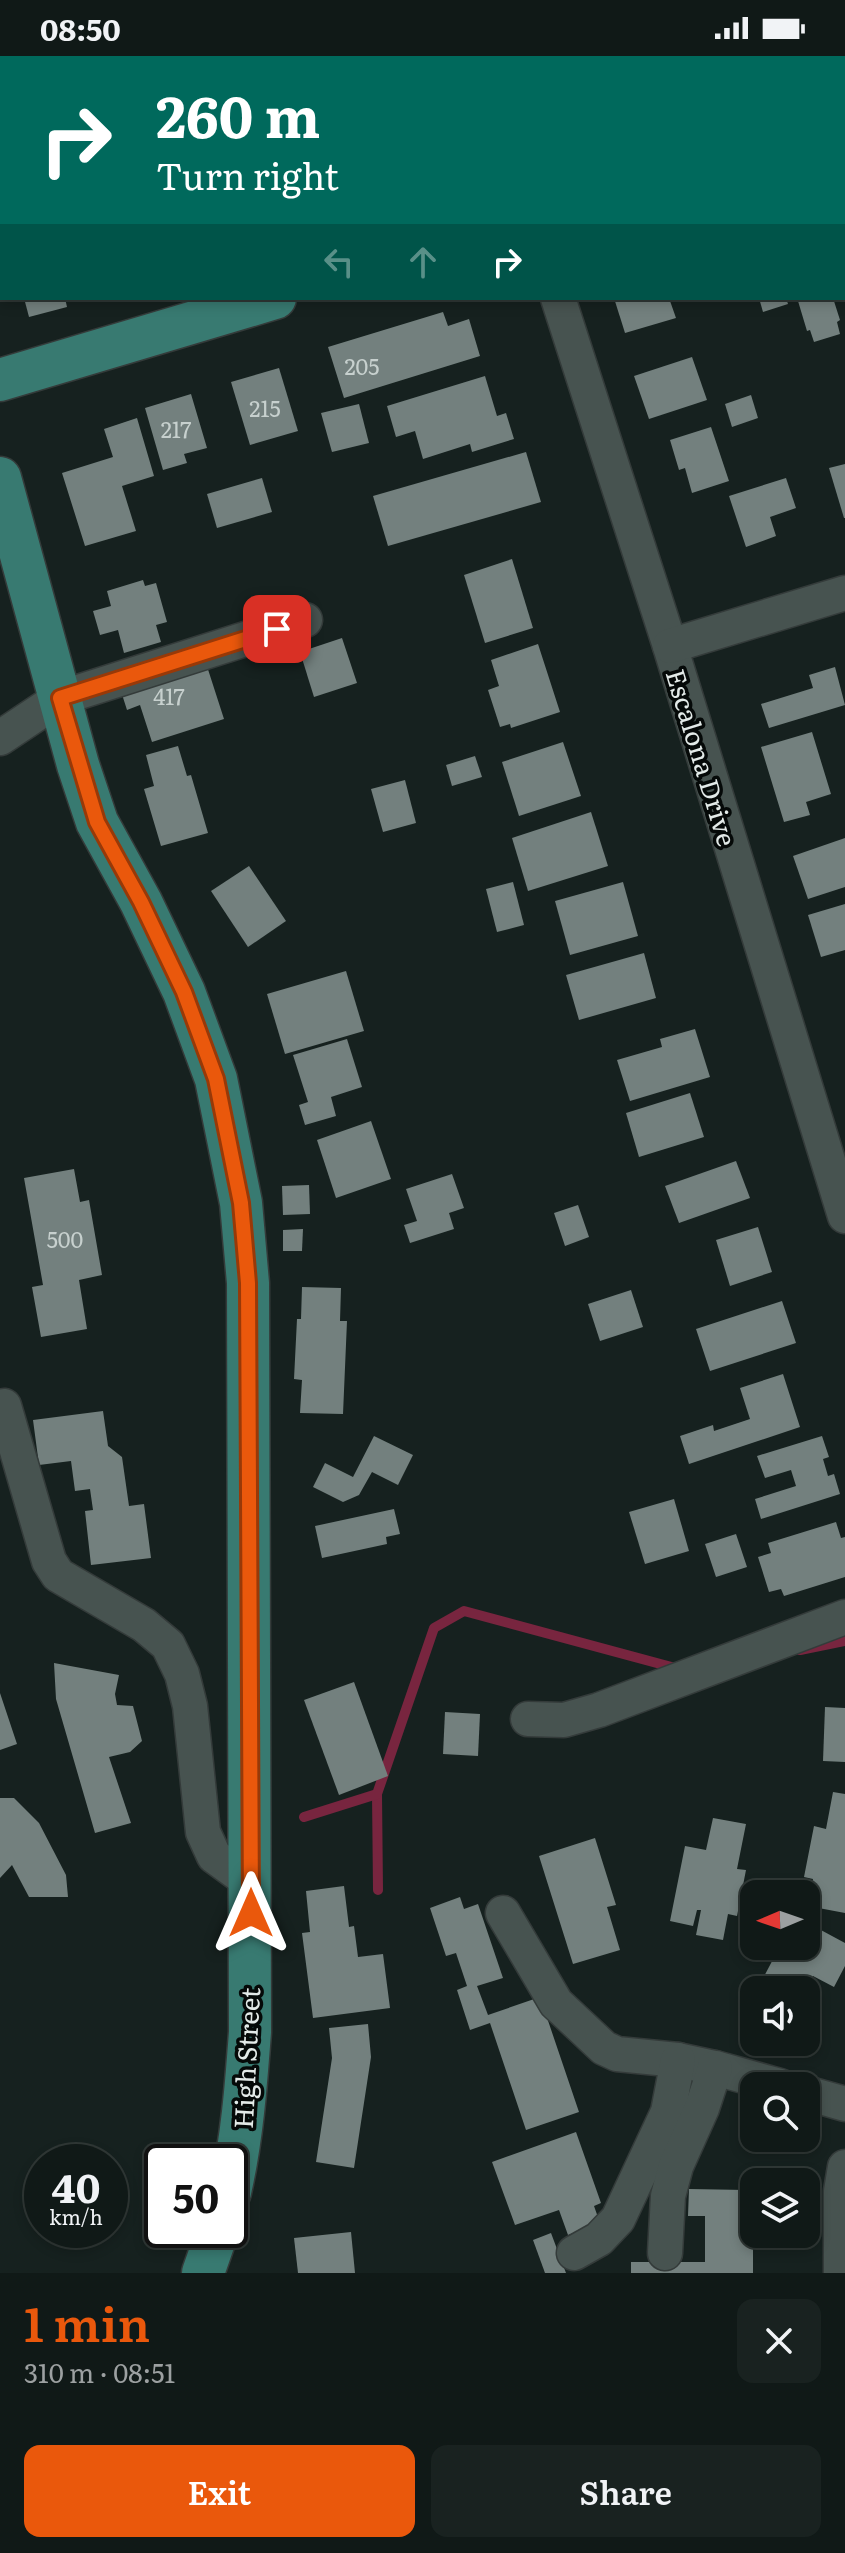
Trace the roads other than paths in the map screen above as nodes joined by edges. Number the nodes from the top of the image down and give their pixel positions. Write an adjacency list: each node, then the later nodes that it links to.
1 (268, 300): 3 (main road)
2 (559, 300): 7 (street, Escalona Drive)
3 (0, 380)
4 (0, 478): 8 (main road, High Street)
5 (845, 593): 7 (street)
6 (305, 620): 8 (street)
7 (670, 646): 10 (street, Escalona Drive)
8 (60, 698): 9 (street); 14 (main road, High Street)
9 (0, 738)
10 (845, 1216)
11 (4, 1406): 14 (street)
12 (845, 1617): 13 (street)
13 (528, 1719)
14 (251, 1883): 21 (main road, High Street)
15 (503, 1913): 16 (street)
16 (678, 2060): 17 (street); 24 (street)
17 (715, 2068): 18 (street); 25 (street)
18 (740, 2075)
19 (820, 2097): 20 (street)
20 (845, 2104)
21 (240, 2144)
22 (845, 2167): 27 (street)
23 (212, 2248): 26 (main road)
24 (574, 2253)
25 (665, 2253)
26 (203, 2273)
27 (841, 2273)

